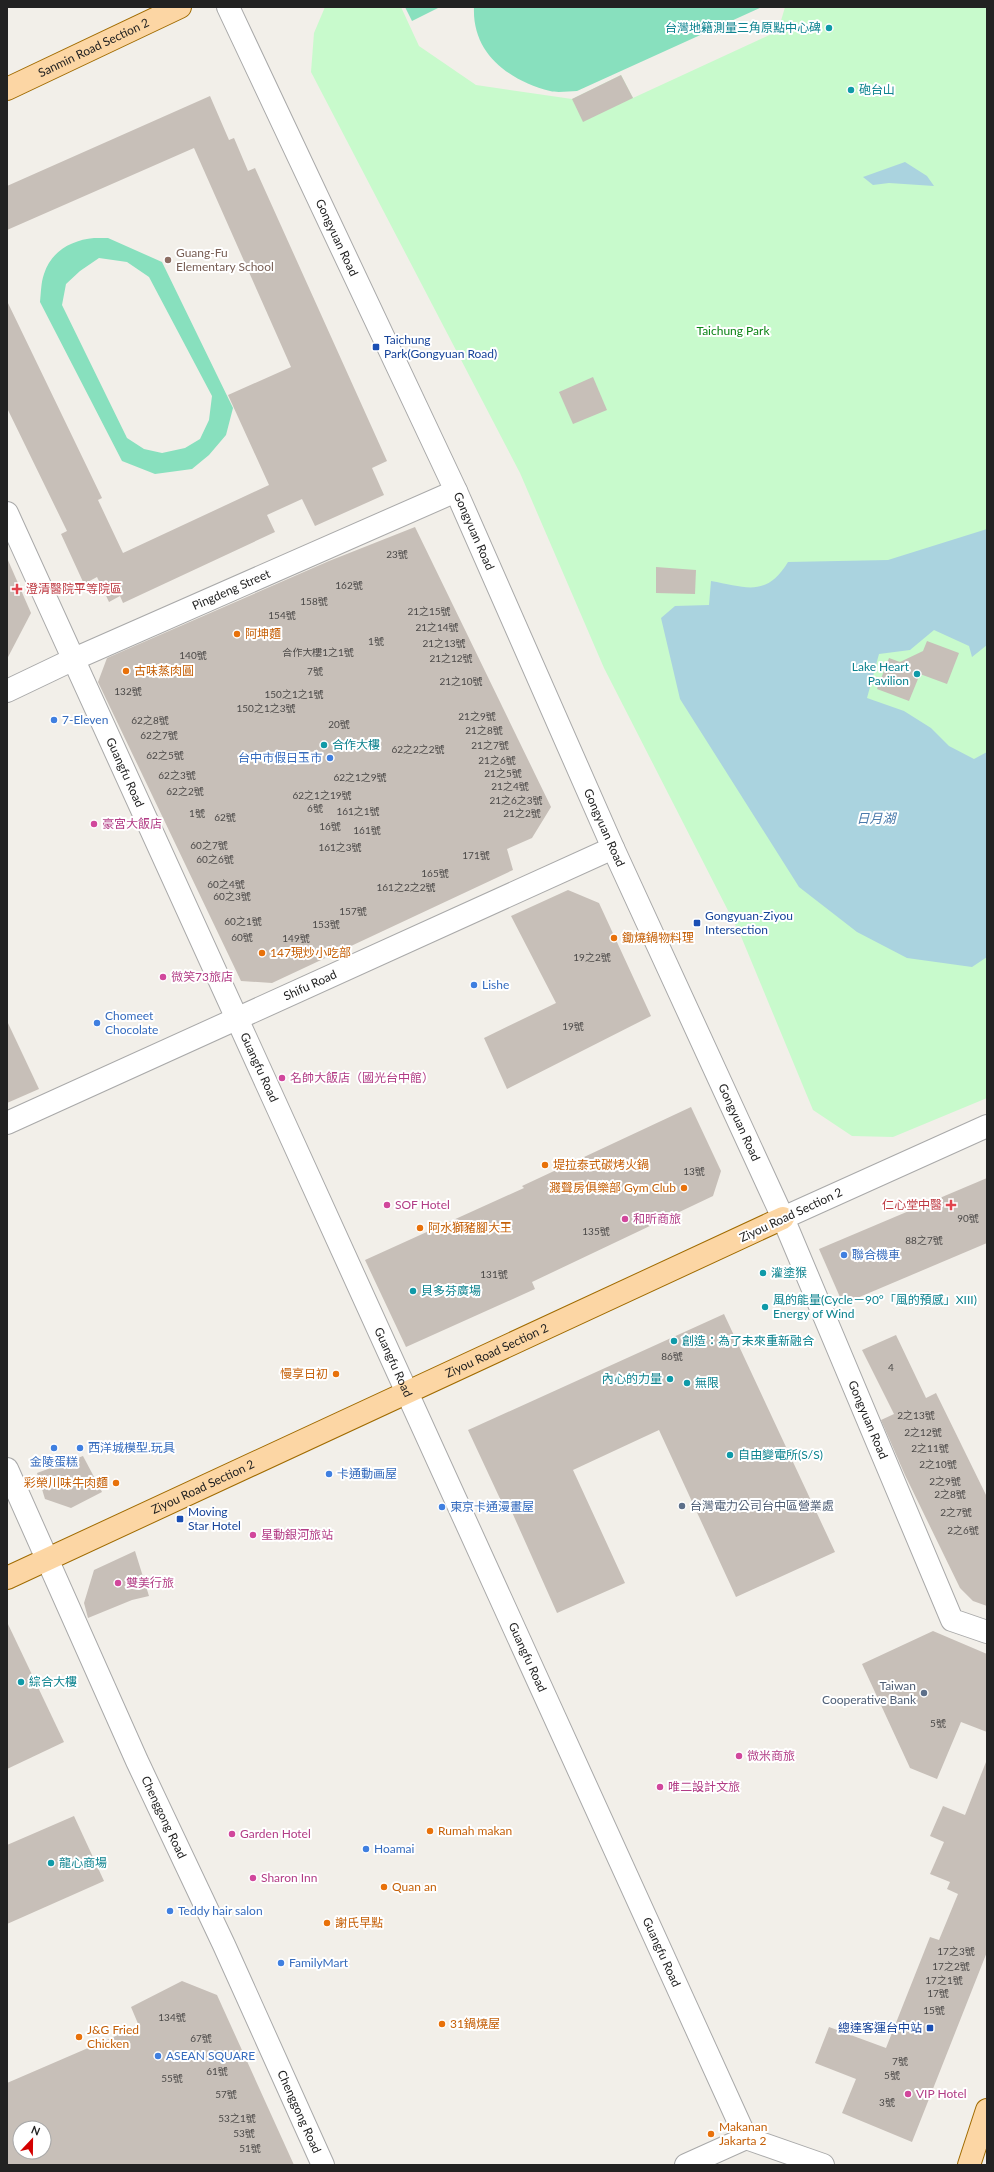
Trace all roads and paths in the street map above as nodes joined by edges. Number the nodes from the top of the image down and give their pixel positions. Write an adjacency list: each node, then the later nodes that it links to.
1 (180, 7): 3 (main road, Sanmin Road Section 2)
2 (228, 7): 4 (street, Gongyuan Road)
3 (7, 89)
4 (456, 491): 6 (street, Pingdeng Street); 8 (street, Gongyuan Road)
5 (7, 513): 6 (street, Guangfu Road)
6 (74, 659): 7 (street, Pingdeng Street); 9 (street, Guangfu Road)
7 (7, 691)
8 (613, 848): 9 (street, Shifu Road); 12 (street, Gongyuan Road)
9 (237, 1019): 10 (street, Shifu Road); 13 (street, Guangfu Road)
10 (7, 1123)
11 (987, 1126): 12 (street, Ziyou Road Section 2)
12 (783, 1218): 13 (main road, Ziyou Road Section 2); 17 (street, Gongyuan Road)
13 (407, 1393): 15 (main road, Ziyou Road Section 2); 19 (street, Guangfu Road)
14 (7, 1469): 15 (street, Chenggong Road)
15 (48, 1559): 16 (main road, Ziyou Road Section 2); 20 (street, Chenggong Road)
16 (7, 1578)
17 (987, 1632)
18 (987, 2110): 23 (main road)
19 (746, 2138): 21 (street); 22 (street)
20 (323, 2165)
21 (686, 2165)
22 (823, 2165)
23 (969, 2165)

